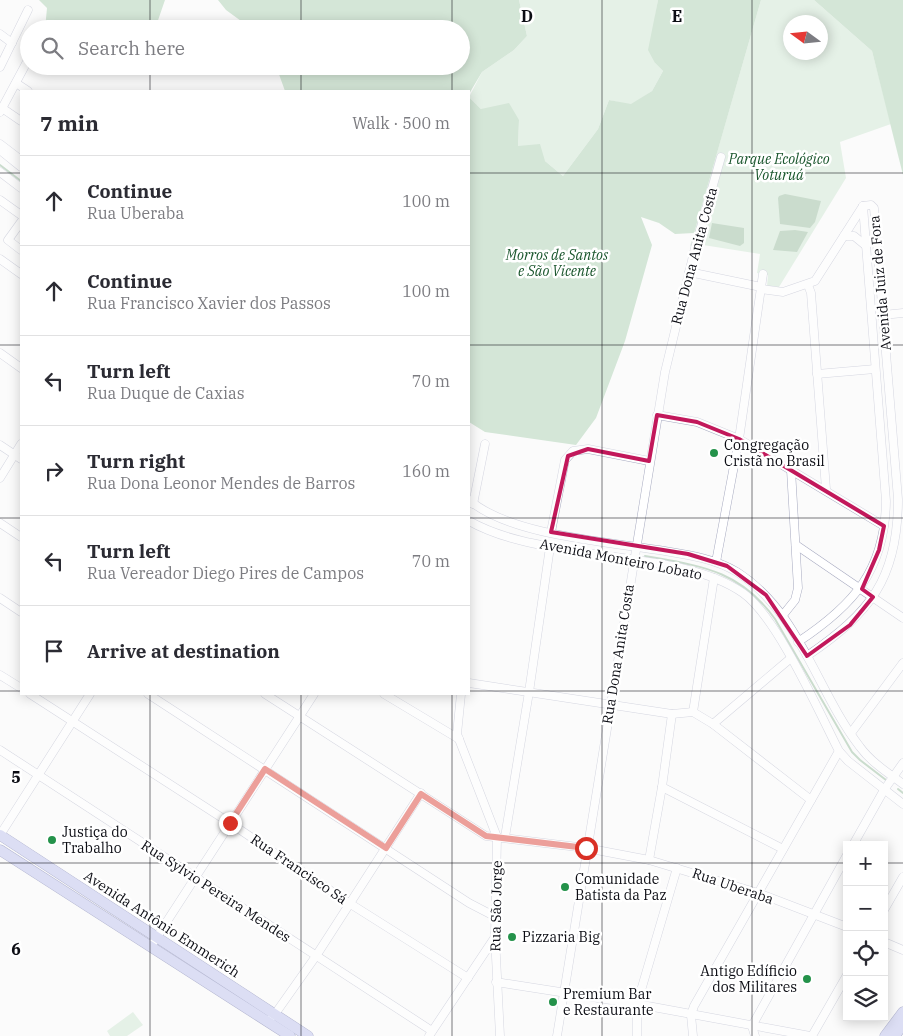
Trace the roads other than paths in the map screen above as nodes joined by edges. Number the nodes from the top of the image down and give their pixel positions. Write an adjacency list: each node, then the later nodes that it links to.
1 (28, 10): 2 (street)
2 (23, 20)
3 (20, 26): 5 (street)
4 (0, 34): 5 (street)
5 (12, 43): 6 (street)
6 (0, 67)
7 (20, 75): 8 (street)
8 (16, 82): 9 (street); 10 (street)
9 (27, 90)
10 (1, 110): 11 (street)
11 (20, 120)
12 (0, 144): 15 (street)
13 (0, 150): 16 (street)
14 (722, 157): 29 (street, Rua Dona Anita Costa)
15 (20, 159)
16 (20, 166)
17 (1, 174): 18 (street)
18 (20, 187)
19 (0, 200): 21 (street)
20 (862, 206): 24 (street); 26 (street, Avenida Juiz de Fora); 35 (street, Avenida Juiz de Fora)
21 (20, 214)
22 (20, 223): 25 (street)
23 (0, 235): 25 (street)
24 (844, 236): 26 (street); 32 (street)
25 (8, 240): 27 (street)
26 (865, 245): 38 (street, Avenida Juiz de Fora)
27 (20, 249)
28 (0, 259): 30 (street)
29 (689, 272): 33 (street); 40 (street, Rua Dona Anita Costa)
30 (20, 273)
31 (763, 274): 33 (street)
32 (808, 285): 33 (street); 39 (street)
33 (761, 288): 41 (street)
34 (903, 313): 35 (street)
35 (883, 315): 54 (street, Avenida Juiz de Fora)
36 (0, 353): 37 (street)
37 (20, 367)
38 (875, 369): 39 (street); 52 (street, Avenida Juiz de Fora)
39 (817, 374): 48 (street)
40 (657, 415): 41 (street); 45 (street, Rua Dona Anita Costa)
41 (739, 440): 46 (street); 60 (street)
42 (485, 444): 49 (street)
43 (0, 445): 44 (street)
44 (18, 457): 47 (street)
45 (649, 461): 53 (street); 58 (street, Rua Dona Anita Costa)
46 (791, 470): 48 (street); 56 (street)
47 (0, 478)
48 (826, 490): 52 (street)
49 (471, 502): 53 (street, Avenida Monteiro Lobato)
50 (470, 522): 57 (street, Avenida Monteiro Lobato)
51 (0, 523): 55 (street)
52 (884, 526): 62 (street, Avenida Juiz de Fora)
53 (551, 532): 58 (street, Avenida Monteiro Lobato)
54 (899, 535): 63 (street, Avenida Juiz de Fora)
55 (20, 536)
56 (796, 545): 62 (street); 66 (street)
57 (550, 547): 59 (street, Avenida Monteiro Lobato); 75 (street)
58 (635, 547): 59 (street, Rua Dona Anita Costa); 60 (street, Avenida Monteiro Lobato)
59 (633, 560): 61 (street, Avenida Monteiro Lobato); 83 (street, Rua Dona Anita Costa)
60 (716, 562): 66 (street, Avenida Monteiro Lobato)
61 (714, 578): 70 (street, Avenida Monteiro Lobato); 84 (street)
62 (860, 588): 63 (street); 68 (street, Avenida Juiz de Fora)
63 (873, 597): 67 (street); 69 (street, Avenida Juiz de Fora)
64 (0, 598): 65 (street)
65 (20, 611)
66 (783, 615): 68 (street, Avenida Monteiro Lobato)
67 (903, 618)
68 (798, 642): 69 (street, Avenida Monteiro Lobato)
69 (807, 656): 89 (street, Avenida Monteiro Lobato)
70 (790, 658): 88 (street); 92 (street, Avenida Monteiro Lobato)
71 (903, 663): 89 (street)
72 (0, 675): 74 (street)
73 (470, 683): 75 (street)
74 (20, 687)
75 (529, 692): 83 (street); 105 (street)
76 (32, 695): 87 (street, Rua Francisco Sá)
77 (89, 695): 87 (street)
78 (150, 695): 94 (street)
79 (267, 695): 86 (street, Rua Uberaba)
80 (313, 695): 86 (street)
81 (386, 695): 90 (street)
82 (461, 695): 90 (street, Rua São Jorge)
83 (610, 705): 85 (street); 108 (street, Rua Dona Anita Costa)
84 (693, 712): 85 (street); 88 (street)
85 (672, 714): 98 (street)
86 (300, 716): 94 (street); 100 (street, Rua Uberaba)
87 (73, 721): 95 (street); 103 (street, Rua Francisco Sá)
88 (713, 724): 101 (street)
89 (850, 733): 96 (street, Avenida Monteiro Lobato)
90 (459, 739): 105 (street, Rua São Jorge)
91 (0, 750): 95 (street, Rua Sylvio Pereira Mendes)
92 (838, 751): 99 (street, Avenida Monteiro Lobato); 101 (street)
93 (903, 763): 96 (street)
94 (265, 769): 103 (street); 107 (street)
95 (38, 776): 104 (street); 114 (street, Rua Sylvio Pereira Mendes)
96 (892, 778): 97 (street, Avenida Monteiro Lobato); 99 (street)
97 (903, 784)
98 (662, 787): 109 (street); 111 (street)
99 (885, 789): 102 (street, Avenida Monteiro Lobato); 106 (street)
100 (421, 794): 105 (street, Rua Uberaba); 107 (street)
101 (811, 800): 109 (street)
102 (903, 804)
103 (230, 823): 114 (street); 117 (street, Rua Francisco Sá)
104 (0, 835): 122 (main road, Avenida Antônio Emmerich)
105 (501, 837): 108 (street, Rua Uberaba); 120 (street, Rua São Jorge)
106 (855, 841)
107 (386, 848): 117 (street); 120 (street)
108 (586, 848): 111 (street, Rua Uberaba); 133 (street, Rua Dona Anita Costa)
109 (783, 849): 116 (street)
110 (0, 850): 125 (main road, Avenida Antônio Emmerich)
111 (649, 860): 113 (street, Rua Uberaba)
112 (843, 862): 119 (street)
113 (678, 868): 116 (street, Rua Uberaba); 134 (street)
114 (195, 877): 122 (street); 127 (street, Rua Sylvio Pereira Mendes)
115 (903, 878): 118 (street)
116 (758, 893): 119 (street, Rua Uberaba); 137 (street)
117 (349, 903): 127 (street); 129 (street, Rua Francisco Sá)
118 (888, 903)
119 (813, 915): 121 (street, Rua Uberaba); 140 (street)
120 (496, 917): 123 (street, Rua São Jorge)
121 (843, 926)
122 (157, 937): 125 (street); 130 (main road, Avenida Antônio Emmerich)
123 (495, 937): 129 (street); 131 (street, Rua São Jorge)
124 (888, 944): 126 (street)
125 (150, 946): 132 (main road, Avenida Antônio Emmerich)
126 (903, 950)
127 (316, 956): 136 (street); 142 (street, Rua Sylvio Pereira Mendes)
128 (846, 976): 151 (street)
129 (468, 978): 142 (street)
130 (224, 982): 132 (main road); 136 (main road, Avenida Antônio Emmerich)
131 (496, 982): 133 (street); 141 (street, Rua São Jorge)
132 (218, 992): 138 (main road, Avenida Antônio Emmerich)
133 (563, 993): 134 (street); 147 (street, Rua Dona Anita Costa)
134 (637, 1004): 137 (street); 148 (street)
135 (903, 1012): 152 (main road)
136 (275, 1014): 138 (street); 144 (main road, Avenida Antônio Emmerich)
137 (691, 1015): 140 (street); 149 (street)
138 (267, 1022): 143 (main road, Avenida Antônio Emmerich)
139 (903, 1024): 153 (main road)
140 (752, 1026): 150 (street); 151 (street)
141 (499, 1027): 145 (street); 146 (street, Rua São Jorge)
142 (430, 1033)
143 (290, 1036)
144 (308, 1036)
145 (493, 1036)
146 (500, 1036)
147 (556, 1036)
148 (637, 1036)
149 (693, 1036)
150 (755, 1036)
151 (811, 1036)
152 (885, 1036)
153 (894, 1036)

